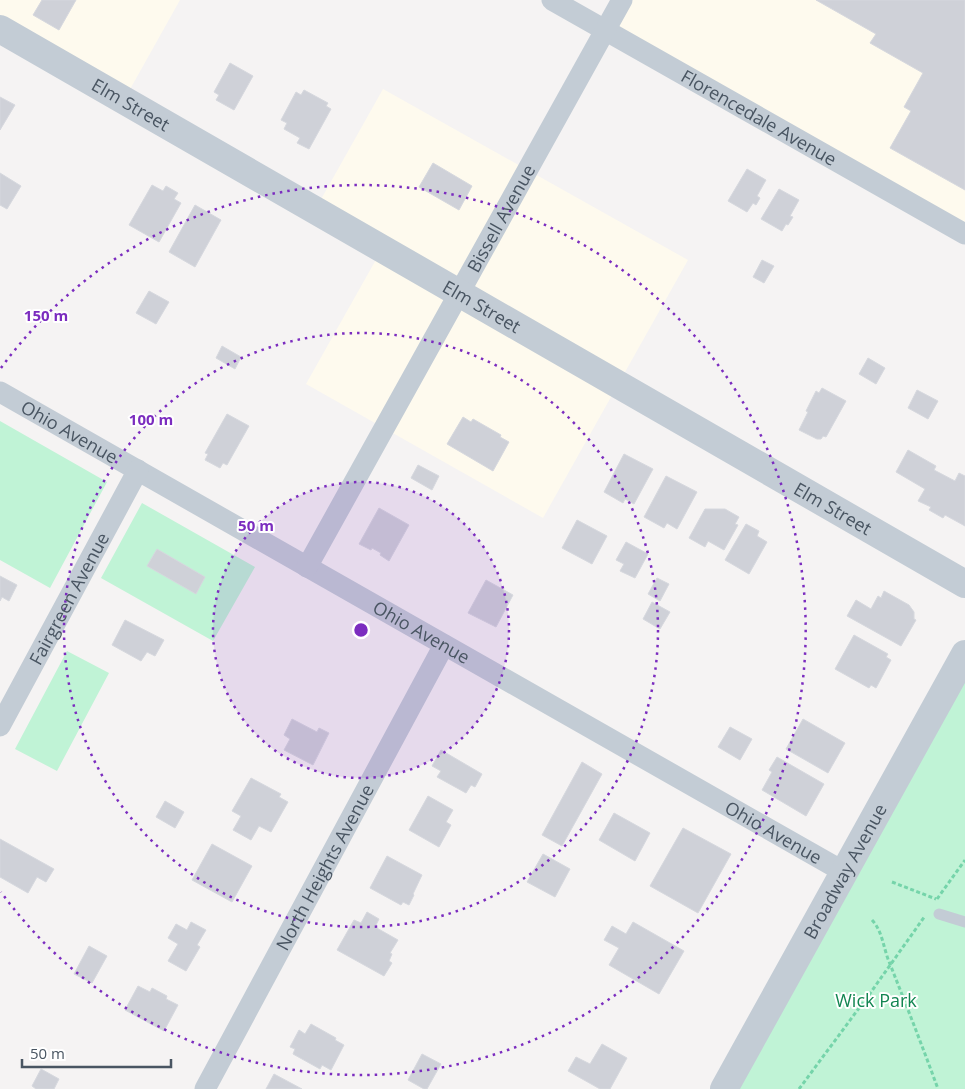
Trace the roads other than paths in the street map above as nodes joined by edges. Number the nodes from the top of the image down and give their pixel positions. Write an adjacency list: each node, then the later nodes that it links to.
1 (552, 0): 4 (street, Florencedale Avenue)
2 (622, 0): 4 (street, Bissell Avenue)
3 (0, 29): 6 (street, Elm Street)
4 (605, 30): 5 (street, Florencedale Avenue); 6 (street, Bissell Avenue)
5 (965, 234)
6 (459, 293): 9 (street, Bissell Avenue); 10 (street, Elm Street)
7 (0, 392): 8 (street, Ohio Avenue)
8 (138, 470): 9 (street, Ohio Avenue); 13 (street, Fairgreen Avenue)
9 (306, 567): 11 (street, Ohio Avenue)
10 (965, 584)
11 (444, 645): 14 (street, Ohio Avenue); 17 (street, North Heights Avenue)
12 (965, 654): 14 (street, Broadway Avenue)
13 (0, 726)
14 (844, 872): 18 (street, Broadway Avenue)
15 (933, 911): 16 (lane)
16 (965, 922)
17 (205, 1089)
18 (724, 1089)

